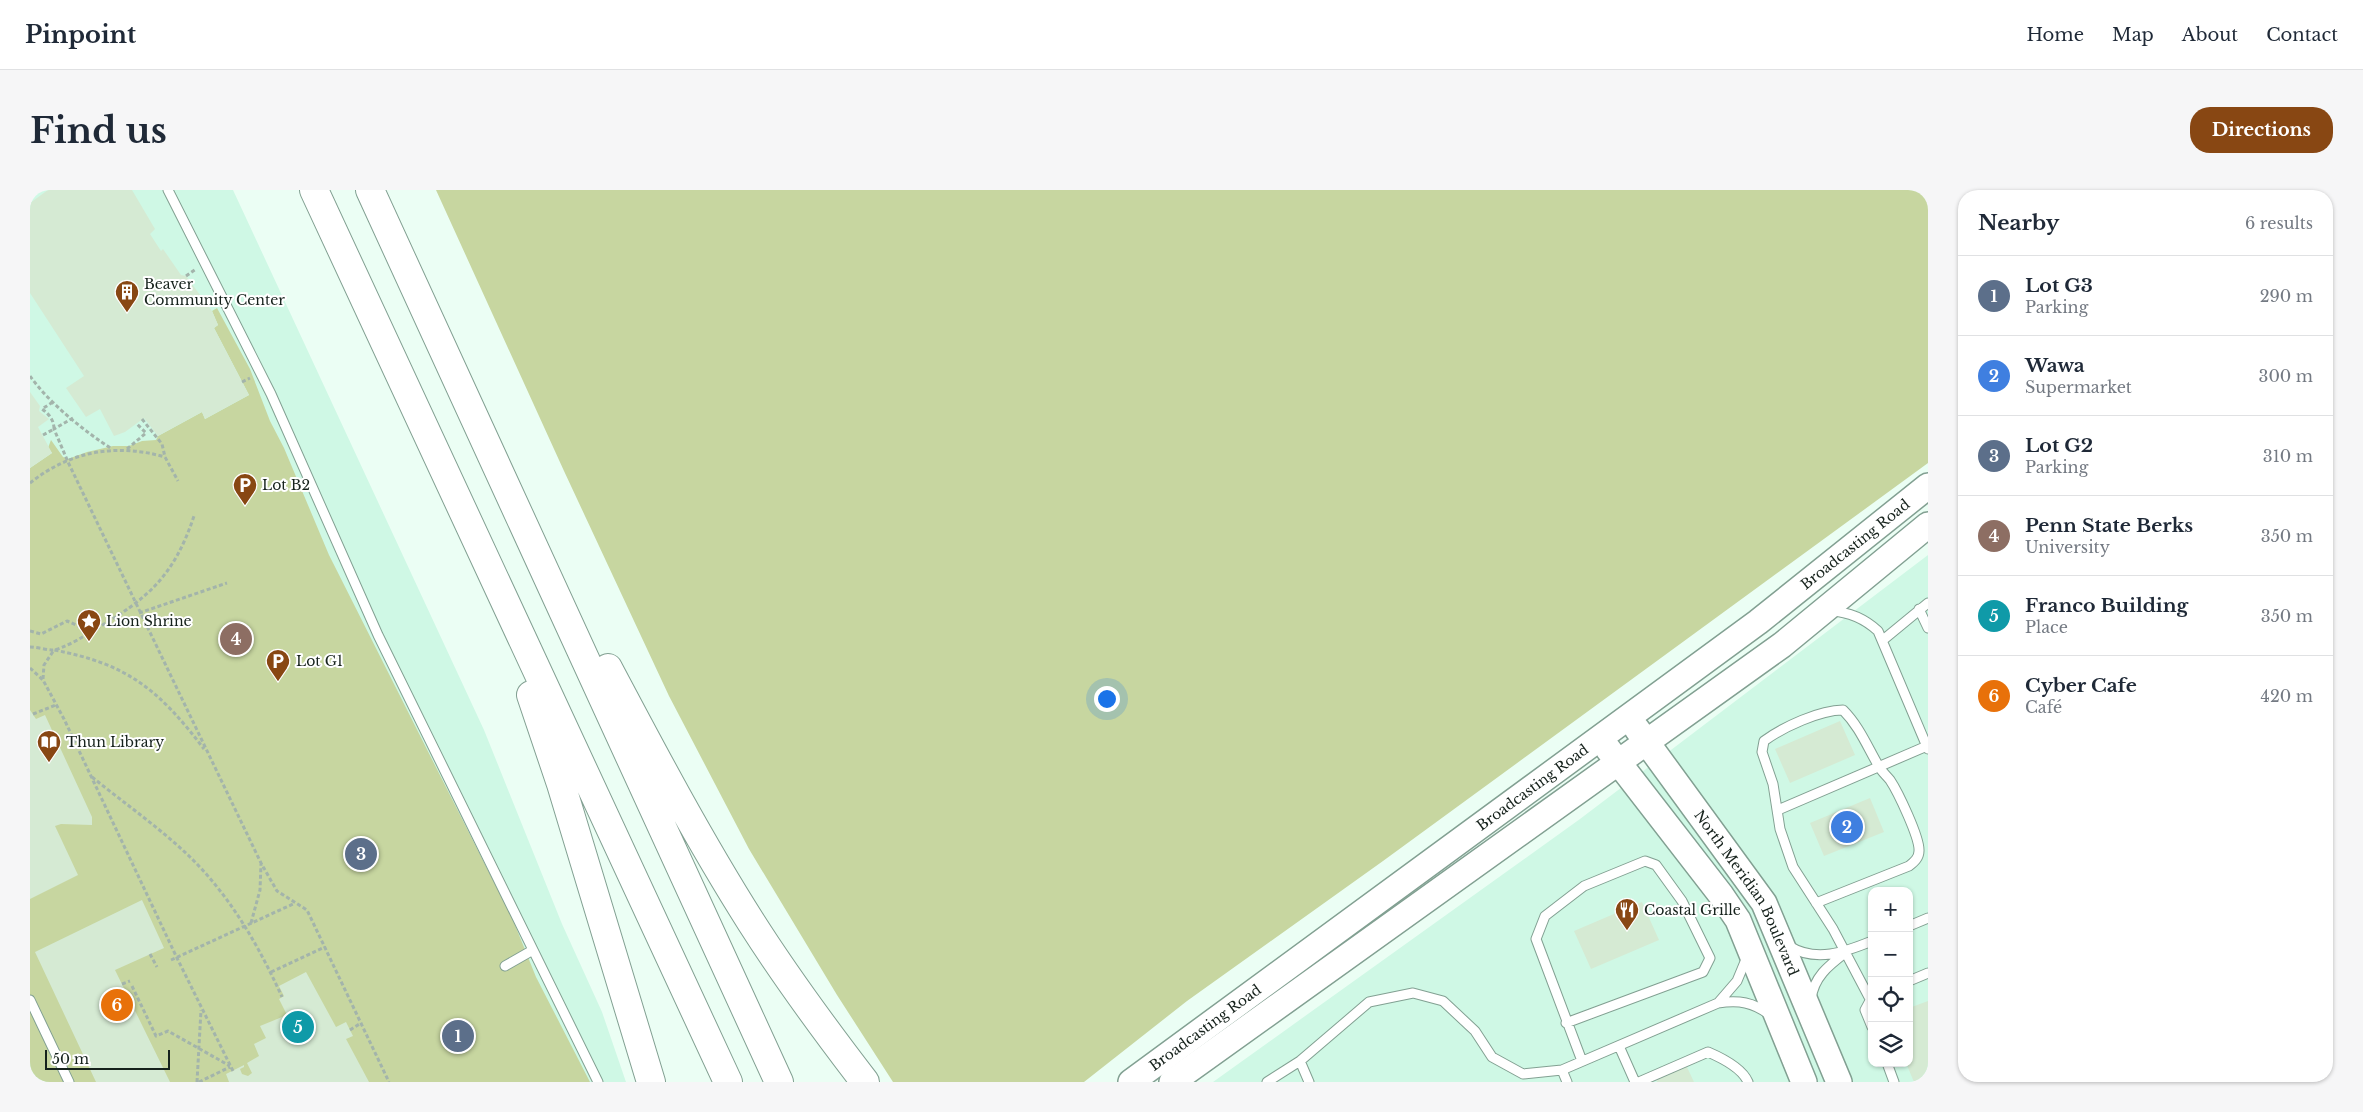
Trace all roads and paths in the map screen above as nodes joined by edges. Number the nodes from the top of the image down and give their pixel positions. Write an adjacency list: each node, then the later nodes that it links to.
1 (168, 190): 60 (lane)
2 (314, 190): 23 (highway)
3 (370, 190): 6 (highway)
4 (30, 376): 5 (path)
5 (53, 402): 7 (path); 10 (path)
6 (474, 417): 100 (highway); 101 (highway)
7 (73, 418): 10 (path); 14 (path)
8 (142, 419): 11 (path)
9 (136, 423): 12 (path)
10 (54, 429): 13 (path); 17 (path)
11 (151, 430): 12 (path); 16 (path)
12 (146, 433): 15 (path)
13 (43, 435)
14 (113, 449): 15 (path); 17 (path)
15 (126, 450): 16 (path)
16 (165, 457): 18 (path)
17 (68, 462): 19 (path); 26 (path)
18 (178, 481)
19 (30, 483)
20 (1928, 486): 40 (main road, Broadcasting Road)
21 (194, 516): 26 (path)
22 (1928, 525): 29 (main road, Broadcasting Road)
23 (472, 532): 98 (highway); 99 (highway)
24 (227, 583): 28 (path)
25 (1928, 603): 27 (lane)
26 (136, 604): 28 (path); 32 (path)
27 (1919, 609): 30 (lane); 33 (lane)
28 (139, 613): 44 (path)
29 (1817, 616): 33 (lane); 42 (main road, Broadcasting Road)
30 (1928, 628)
31 (30, 631): 32 (path)
32 (86, 635): 35 (path)
33 (1883, 640): 43 (lane)
34 (30, 647): 35 (path)
35 (54, 650): 37 (path); 44 (path)
36 (30, 668): 37 (path)
37 (43, 680): 38 (path)
38 (56, 704): 39 (path); 47 (path)
39 (33, 714)
40 (1628, 717): 41 (main road, Broadcasting Road); 42 (main road, North Meridian Boulevard)
41 (1600, 738): 45 (main road, North Meridian Boulevard); 102 (main road, Broadcasting Road)
42 (1647, 742): 45 (main road, Broadcasting Road); 57 (main road, North Meridian Boulevard)
43 (1927, 748): 46 (lane)
44 (209, 755): 50 (path)
45 (1618, 763): 61 (main road, North Meridian Boulevard); 103 (main road, Broadcasting Road)
46 (1879, 768): 48 (lane); 48 (lane); 49 (lane)
47 (91, 776): 56 (path); 64 (path)
48 (1778, 810): 51 (lane)
49 (1924, 852): 51 (lane)
50 (261, 863): 52 (path); 54 (path)
51 (1816, 903): 62 (lane)
52 (294, 904): 54 (path); 59 (path)
53 (1928, 918): 55 (lane)
54 (251, 923): 56 (path)
55 (1913, 924)
56 (244, 926): 64 (path); 68 (path)
57 (1776, 933): 62 (lane); 84 (main road, North Meridian Boulevard)
58 (1868, 943): 62 (lane)
59 (325, 947): 68 (path); 83 (path)
60 (533, 950): 66 (lane); 97 (lane)
61 (1750, 950): 77 (lane); 81 (main road, North Meridian Boulevard)
62 (1845, 952): 74 (lane); 84 (lane)
63 (150, 954): 67 (path)
64 (176, 958): 65 (path); 79 (path)
65 (171, 960)
66 (505, 966)
67 (157, 967)
68 (271, 972): 75 (path)
69 (1928, 973): 70 (lane)
70 (1913, 979)
71 (130, 981): 72 (path)
72 (122, 984)
73 (132, 986): 87 (path)
74 (1868, 993)
75 (282, 997)
76 (30, 1000): 94 (lane)
77 (1718, 1003): 81 (lane); 86 (lane)
78 (1868, 1004): 80 (lane)
79 (201, 1009): 87 (path); 90 (path)
80 (1868, 1017)
81 (1779, 1021): 110 (main road, North Meridian Boulevard)
82 (1566, 1023): 82 (lane); 89 (lane)
83 (361, 1024): 85 (path); 96 (path)
84 (1815, 1026): 111 (main road, North Meridian Boulevard)
85 (350, 1030)
86 (1619, 1046): 89 (lane); 107 (lane)
87 (200, 1049): 90 (path); 95 (path)
88 (1300, 1061): 92 (lane); 104 (lane); 105 (lane)
89 (1582, 1062): 92 (lane)
90 (231, 1066): 93 (path); 95 (path)
91 (1888, 1067): 112 (lane)
92 (1562, 1070): 106 (lane)
93 (233, 1071)
94 (69, 1082)
95 (198, 1082)
96 (389, 1082)
97 (598, 1082)
98 (650, 1082)
99 (728, 1082)
100 (779, 1082)
101 (866, 1082)
102 (1131, 1082)
103 (1172, 1082)
104 (1267, 1082)
105 (1309, 1082)
106 (1567, 1082)
107 (1635, 1082)
108 (1639, 1082): 109 (lane)
109 (1748, 1082)
110 (1804, 1082)
111 (1839, 1082)
112 (1894, 1082)

